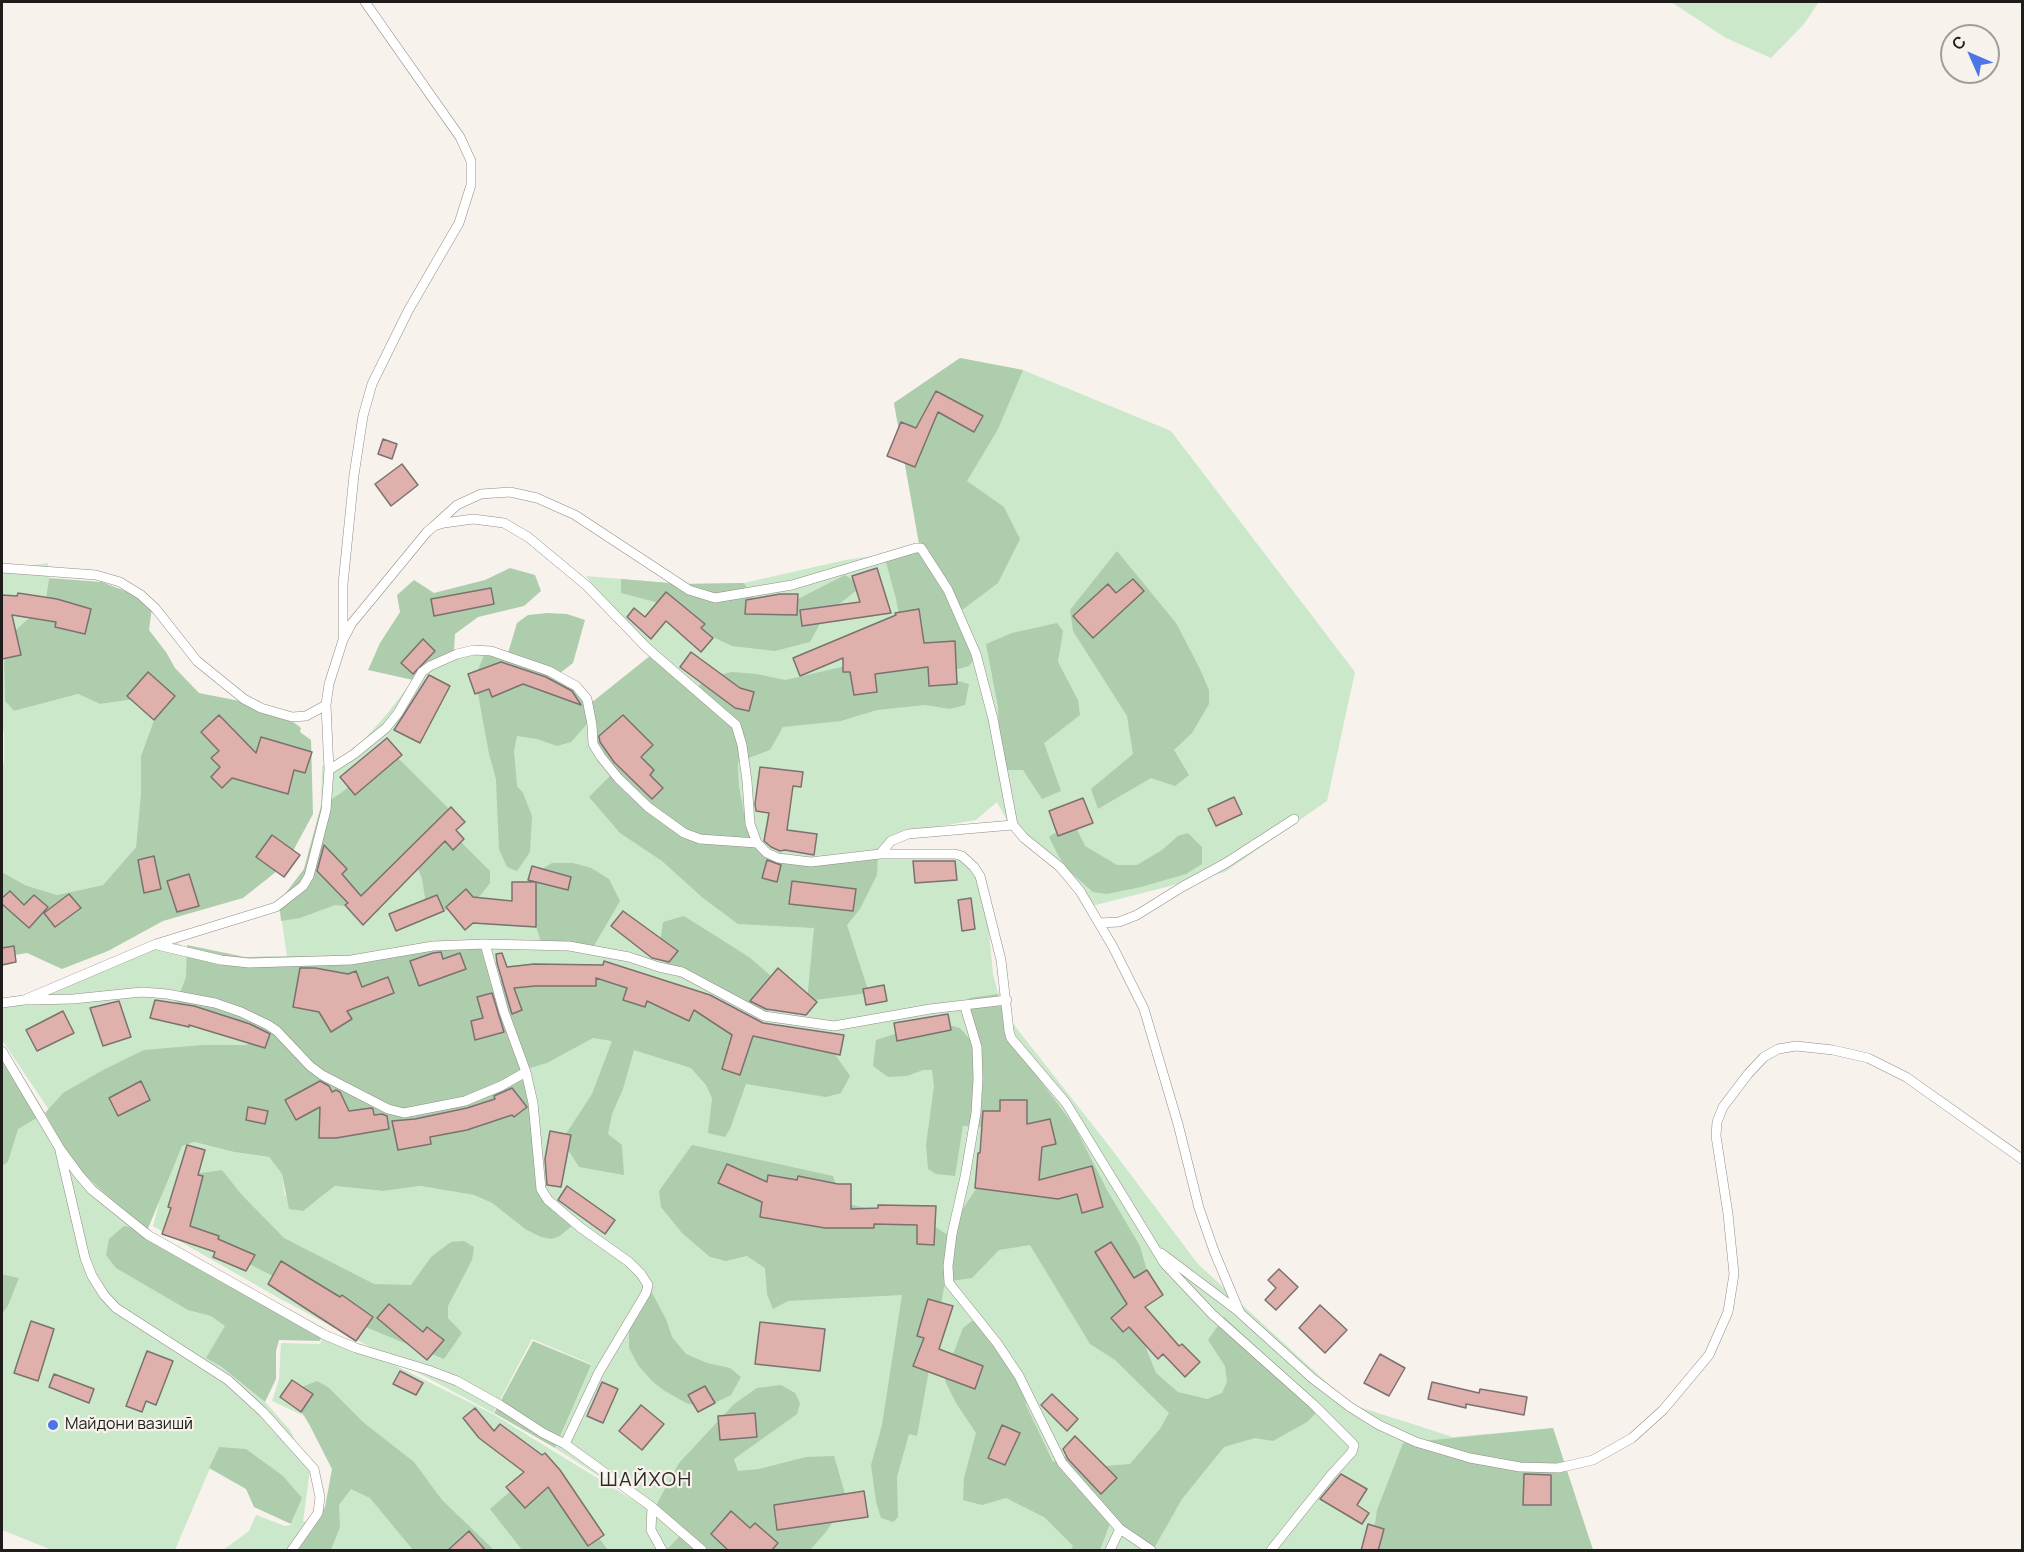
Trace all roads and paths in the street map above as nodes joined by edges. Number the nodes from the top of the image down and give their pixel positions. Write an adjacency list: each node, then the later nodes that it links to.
1 (365, 2): 4 (lane)
2 (434, 526): 4 (lane); 8 (lane); 9 (lane)
3 (2, 568): 5 (lane)
4 (343, 640): 5 (lane)
5 (326, 705): 6 (lane)
6 (329, 770): 9 (lane); 13 (lane)
7 (1293, 819): 11 (lane)
8 (1014, 825): 10 (lane); 11 (lane)
9 (757, 843): 10 (lane)
10 (880, 854): 15 (lane)
11 (1099, 923): 23 (lane)
12 (485, 944): 13 (lane); 17 (lane); 19 (lane)
13 (156, 945): 14 (lane)
14 (24, 1000): 16 (lane); 19 (lane)
15 (1007, 1000): 17 (lane); 22 (lane)
16 (2, 1003)
17 (965, 1007): 26 (lane)
18 (2, 1051): 20 (lane)
19 (526, 1072): 24 (lane)
20 (60, 1149): 24 (lane); 27 (lane)
21 (2022, 1159): 23 (lane)
22 (1155, 1249): 23 (lane); 32 (lane)
23 (1240, 1313)
24 (565, 1444): 25 (lane)
25 (652, 1507): 28 (lane); 29 (lane)
26 (1120, 1529): 30 (lane); 31 (lane)
27 (292, 1551)
28 (663, 1551)
29 (702, 1551)
30 (1110, 1551)
31 (1150, 1551)
32 (1271, 1551)

